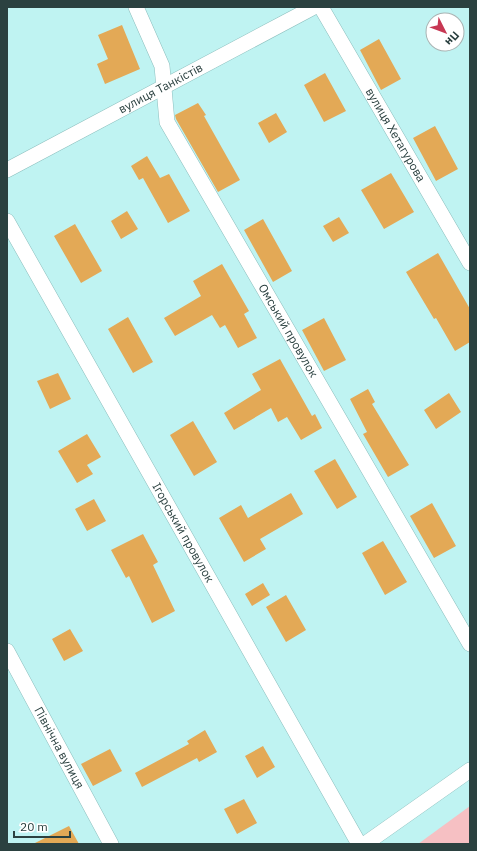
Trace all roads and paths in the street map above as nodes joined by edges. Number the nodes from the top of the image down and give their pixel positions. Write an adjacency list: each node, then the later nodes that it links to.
1 (136, 7): 4 (street, Омський провулок)
2 (314, 7): 4 (street, вулиця Танкістів)
3 (321, 7): 7 (street, вулиця Хетагурова)
4 (163, 88): 5 (street, вулиця Танкістів); 8 (street, Омський провулок)
5 (7, 170)
6 (7, 221): 12 (street, Ігорський провулок)
7 (470, 263)
8 (470, 644)
9 (7, 651): 11 (street, Північна вулиця)
10 (470, 770): 13 (street)
11 (111, 844)
12 (358, 844)
13 (366, 844)

